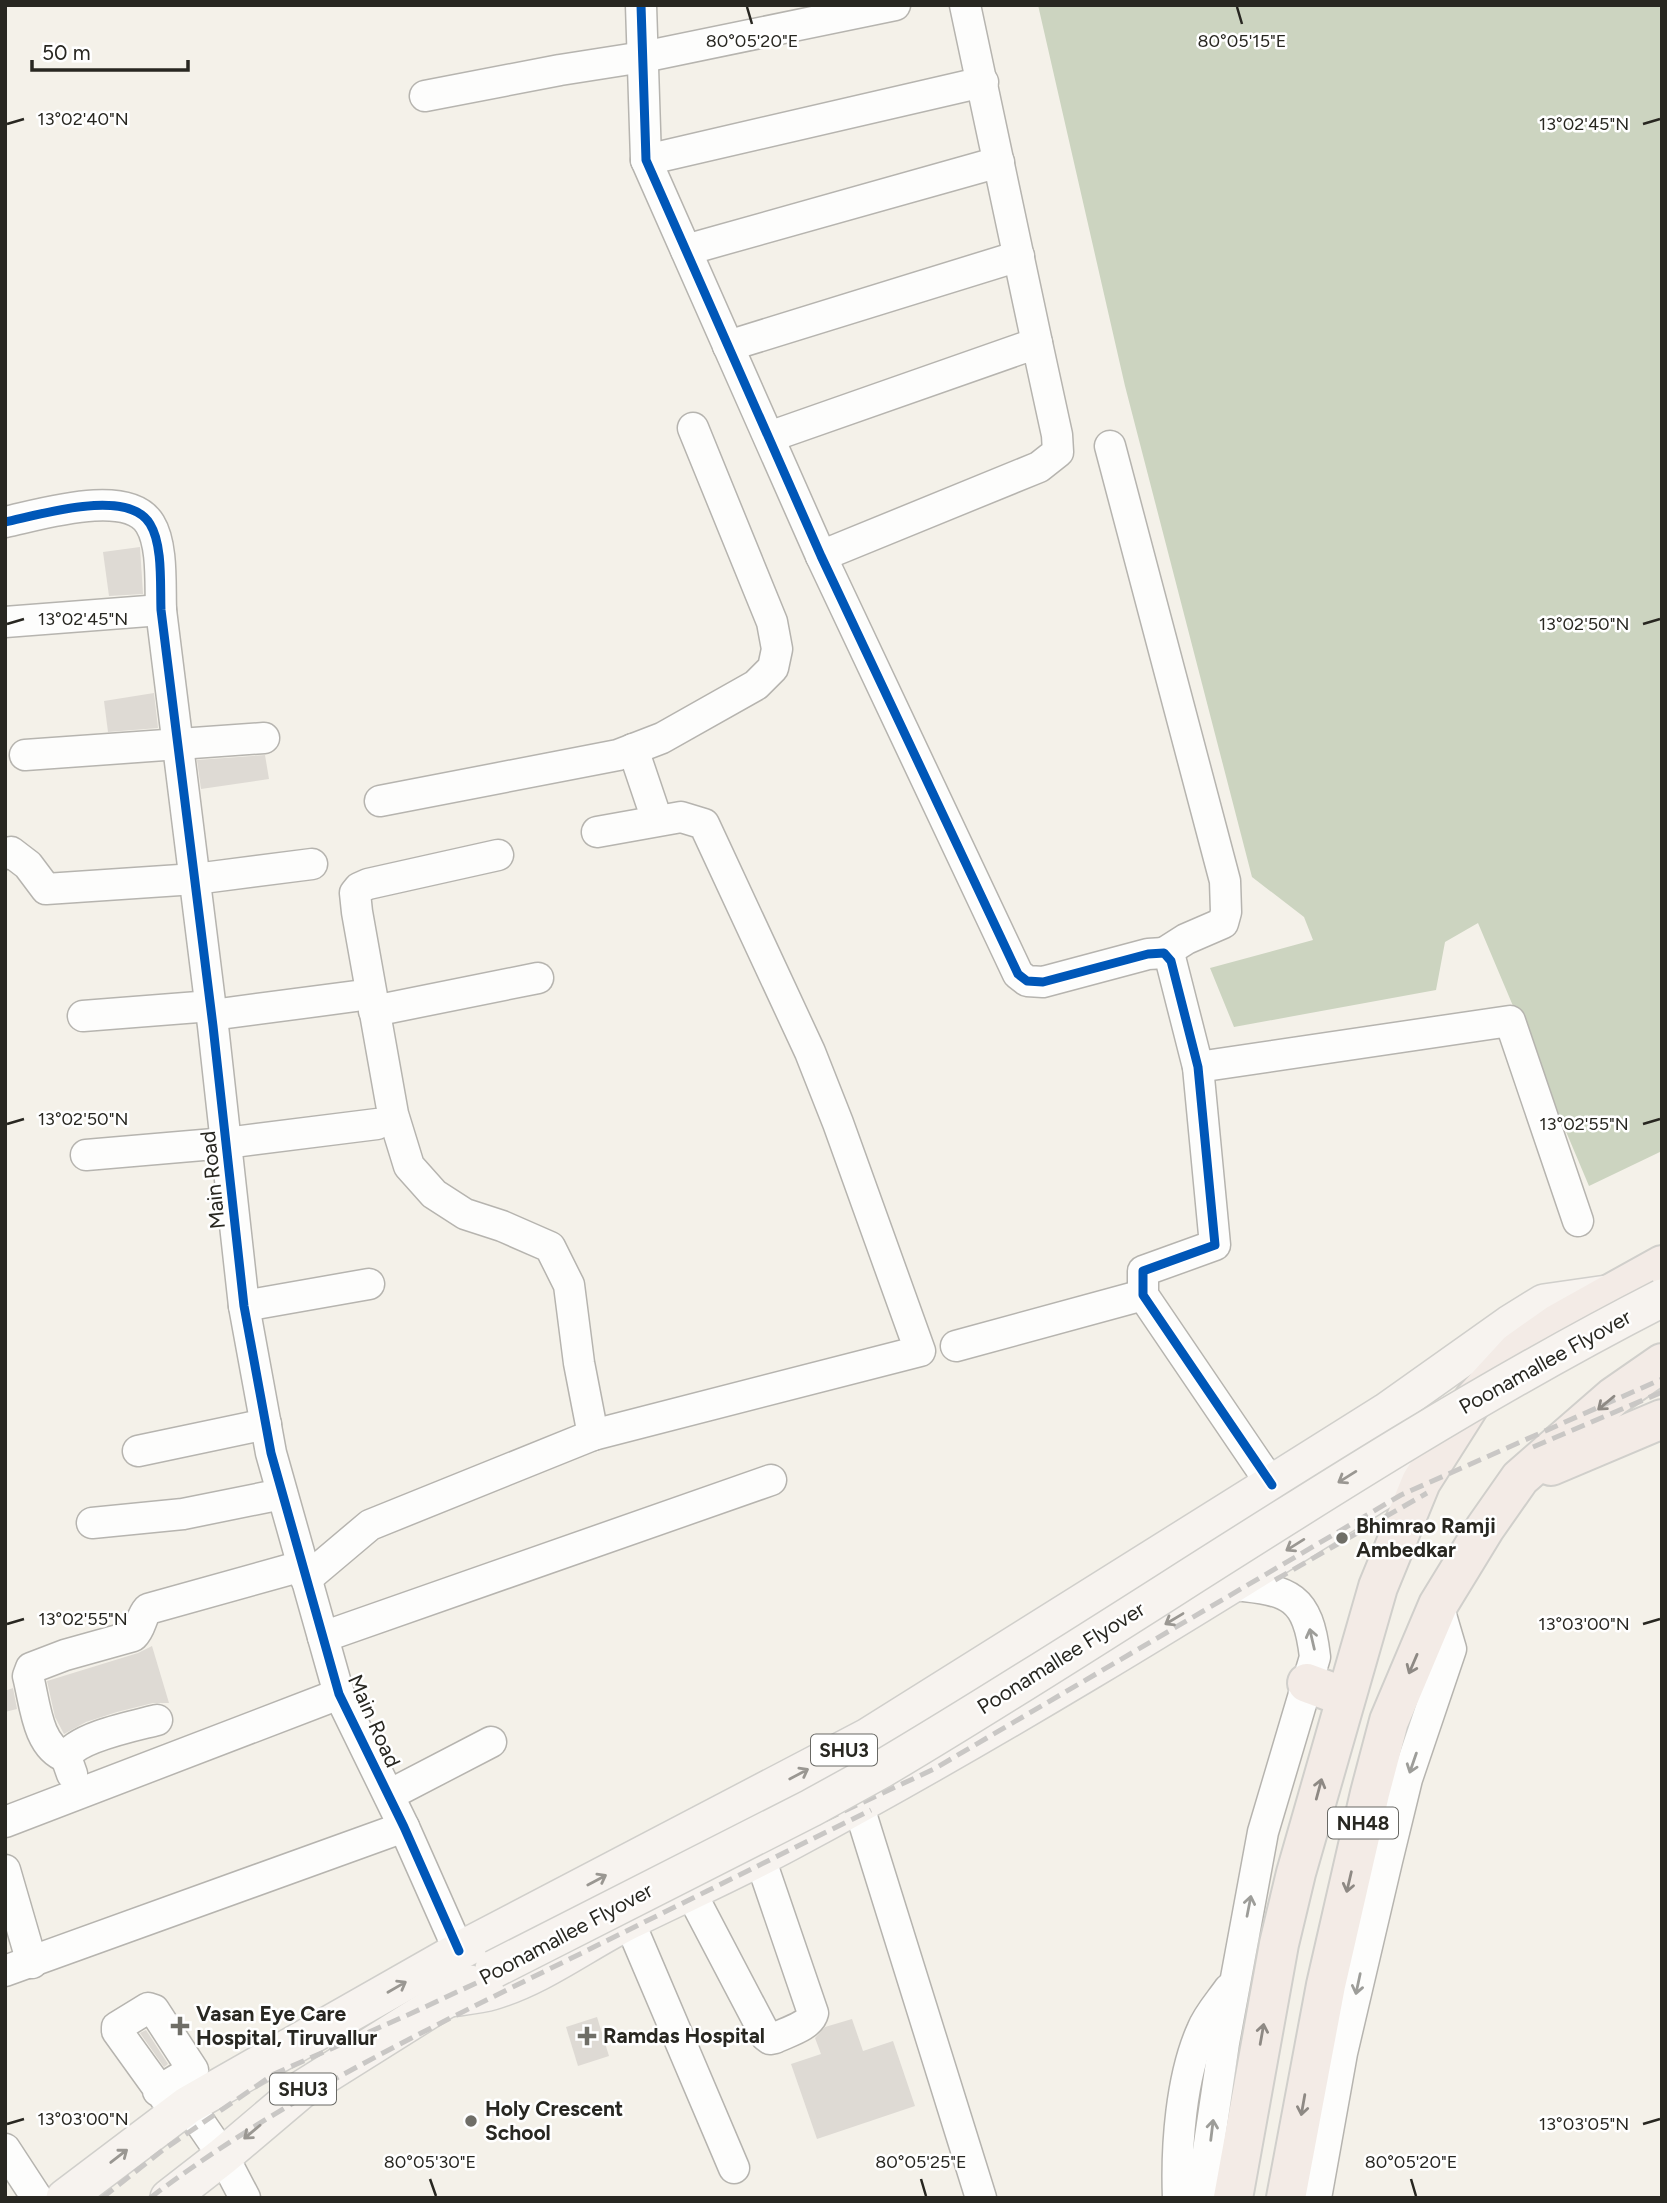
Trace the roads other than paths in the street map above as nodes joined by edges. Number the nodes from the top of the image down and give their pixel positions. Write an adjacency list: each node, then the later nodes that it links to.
1 (641, 5): 4 (street)
2 (895, 5): 4 (street)
3 (965, 5): 5 (street)
4 (643, 57): 6 (street); 7 (street)
5 (983, 82): 7 (street); 8 (street)
6 (425, 96)
7 (646, 160): 9 (street)
8 (999, 162): 9 (street); 10 (street)
9 (686, 250): 12 (street)
10 (1019, 256): 11 (street); 12 (street)
11 (1037, 342): 14 (street); 17 (street)
12 (728, 346): 14 (street)
13 (693, 428): 22 (street)
14 (769, 437): 17 (street)
15 (1110, 446): 31 (street)
16 (5, 522): 18 (street, Main Road)
17 (821, 556): 31 (street)
18 (161, 610): 19 (street); 21 (street, Main Road)
19 (5, 622)
20 (264, 738): 21 (street)
21 (180, 744): 23 (street); 30 (street, Main Road)
22 (633, 749): 24 (street); 25 (street)
23 (25, 755)
24 (380, 801)
25 (657, 820): 26 (street); 51 (street)
26 (597, 832)
27 (5, 853): 30 (street)
28 (498, 855): 33 (street)
29 (312, 864): 30 (street)
30 (195, 879): 34 (street, Main Road)
31 (1164, 953): 36 (street)
32 (538, 978): 33 (street)
33 (365, 1004): 34 (street); 51 (street)
34 (211, 1011): 35 (street); 38 (street, Main Road)
35 (83, 1016)
36 (1198, 1067): 40 (street); 44 (street)
37 (377, 1124): 38 (street)
38 (226, 1143): 39 (street); 45 (street, Main Road)
39 (86, 1155)
40 (1578, 1221)
41 (1661, 1272): 43 (highway, NH48); 80 (main road, Poonamallee Flyover / SHU3, one-way to 80, bridge)
42 (369, 1284): 45 (street)
43 (1612, 1293): 48 (main road, SHU3); 64 (highway, NH48)
44 (1143, 1295): 46 (street); 55 (street)
45 (244, 1306): 50 (street, Main Road)
46 (956, 1346)
47 (1662, 1363): 53 (highway, NH48, one-way to 53)
48 (1381, 1415): 55 (main road, SHU3); 59 (main road, one-way to 59)
49 (1662, 1419): 53 (highway)
50 (265, 1424): 52 (street); 56 (street, Main Road)
51 (593, 1434): 58 (street)
52 (138, 1451)
53 (1520, 1478): 60 (highway, NH48)
54 (771, 1480): 61 (street)
55 (1272, 1485): 77 (main road, SHU3, one-way to 55)
56 (282, 1494): 57 (street); 58 (street, Main Road)
57 (92, 1523)
58 (304, 1572): 61 (street, Main Road); 67 (street)
59 (1233, 1585): 62 (street, one-way to 59); 70 (main road, one-way to 70)
60 (1438, 1605): 93 (highway, NH48, one-way to 93); 94 (street, one-way to 94)
61 (323, 1637): 63 (street, Main Road)
62 (1307, 1684): 64 (highway); 79 (street, one-way to 62)
63 (340, 1694): 68 (street); 69 (street, Main Road)
64 (1345, 1697): 92 (highway, NH48, one-way to 64)
65 (157, 1720): 67 (street)
66 (491, 1742): 69 (street)
67 (66, 1757): 68 (street)
68 (79, 1794): 71 (street)
69 (388, 1795): 72 (street, Main Road)
70 (858, 1804): 73 (main road); 89 (street)
71 (5, 1822)
72 (404, 1827): 77 (street, Main Road); 78 (street)
73 (760, 1858): 75 (main road); 75 (street)
74 (5, 1870): 78 (street)
75 (691, 1893): 76 (main road)
76 (629, 1921): 80 (main road); 84 (street)
77 (458, 1951): 81 (main road, SHU3, one-way to 77)
78 (19, 1967)
79 (1236, 1979): 90 (street); 91 (street, one-way to 79)
80 (450, 1998): 83 (main road, SHU3, one-way to 83)
81 (185, 2095): 83 (street); 86 (main road, SHU3, one-way to 81)
82 (5, 2149): 85 (street)
83 (223, 2156): 87 (main road, SHU3); 88 (street)
84 (734, 2168)
85 (28, 2195)
86 (65, 2198)
87 (169, 2198)
88 (245, 2198)
89 (981, 2198)
90 (1178, 2198)
91 (1201, 2198)
92 (1233, 2198)
93 (1286, 2198)
94 (1316, 2198)

